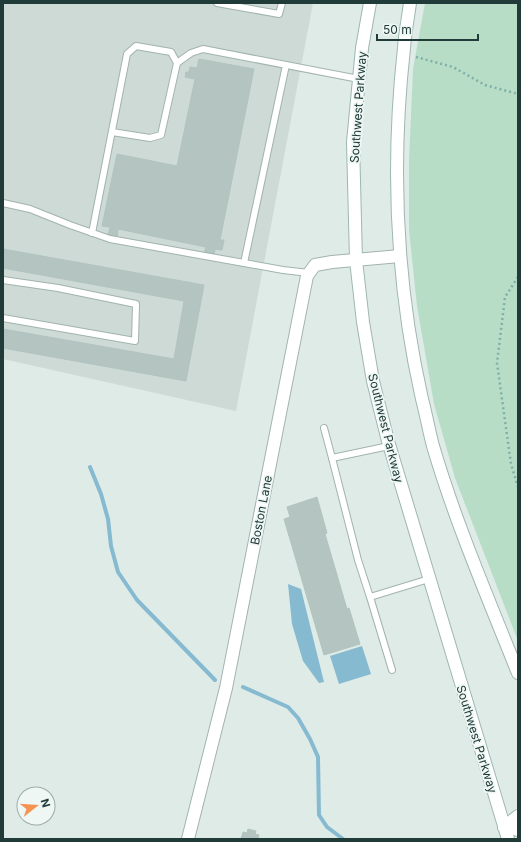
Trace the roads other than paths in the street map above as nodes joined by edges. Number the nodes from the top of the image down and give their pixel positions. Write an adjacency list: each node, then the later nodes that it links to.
1 (217, 3): 2 (lane)
2 (282, 3)
3 (370, 3): 7 (main road, Southwest Parkway)
4 (410, 4): 11 (main road)
5 (177, 63): 6 (lane); 8 (lane); 8 (lane)
6 (286, 65): 7 (lane); 13 (lane)
7 (359, 78): 12 (main road, Southwest Parkway)
8 (112, 132): 10 (lane)
9 (3, 203): 10 (lane)
10 (92, 233): 13 (lane)
11 (400, 256): 12 (main road); 23 (main road)
12 (356, 260): 14 (main road); 18 (main road, Southwest Parkway)
13 (244, 263): 14 (lane)
14 (309, 273): 27 (main road, Boston Lane)
15 (3, 280): 16 (lane)
16 (3, 318)
17 (324, 428): 19 (lane)
18 (389, 446): 19 (lane); 20 (main road, Southwest Parkway)
19 (332, 458): 21 (lane)
20 (429, 579): 21 (lane); 25 (main road, Southwest Parkway)
21 (370, 597): 22 (lane)
22 (392, 670)
23 (518, 673)
24 (518, 816): 25 (main road)
25 (504, 827): 26 (main road); 28 (main road, Southwest Parkway)
26 (518, 830)
27 (188, 839)
28 (508, 839)

